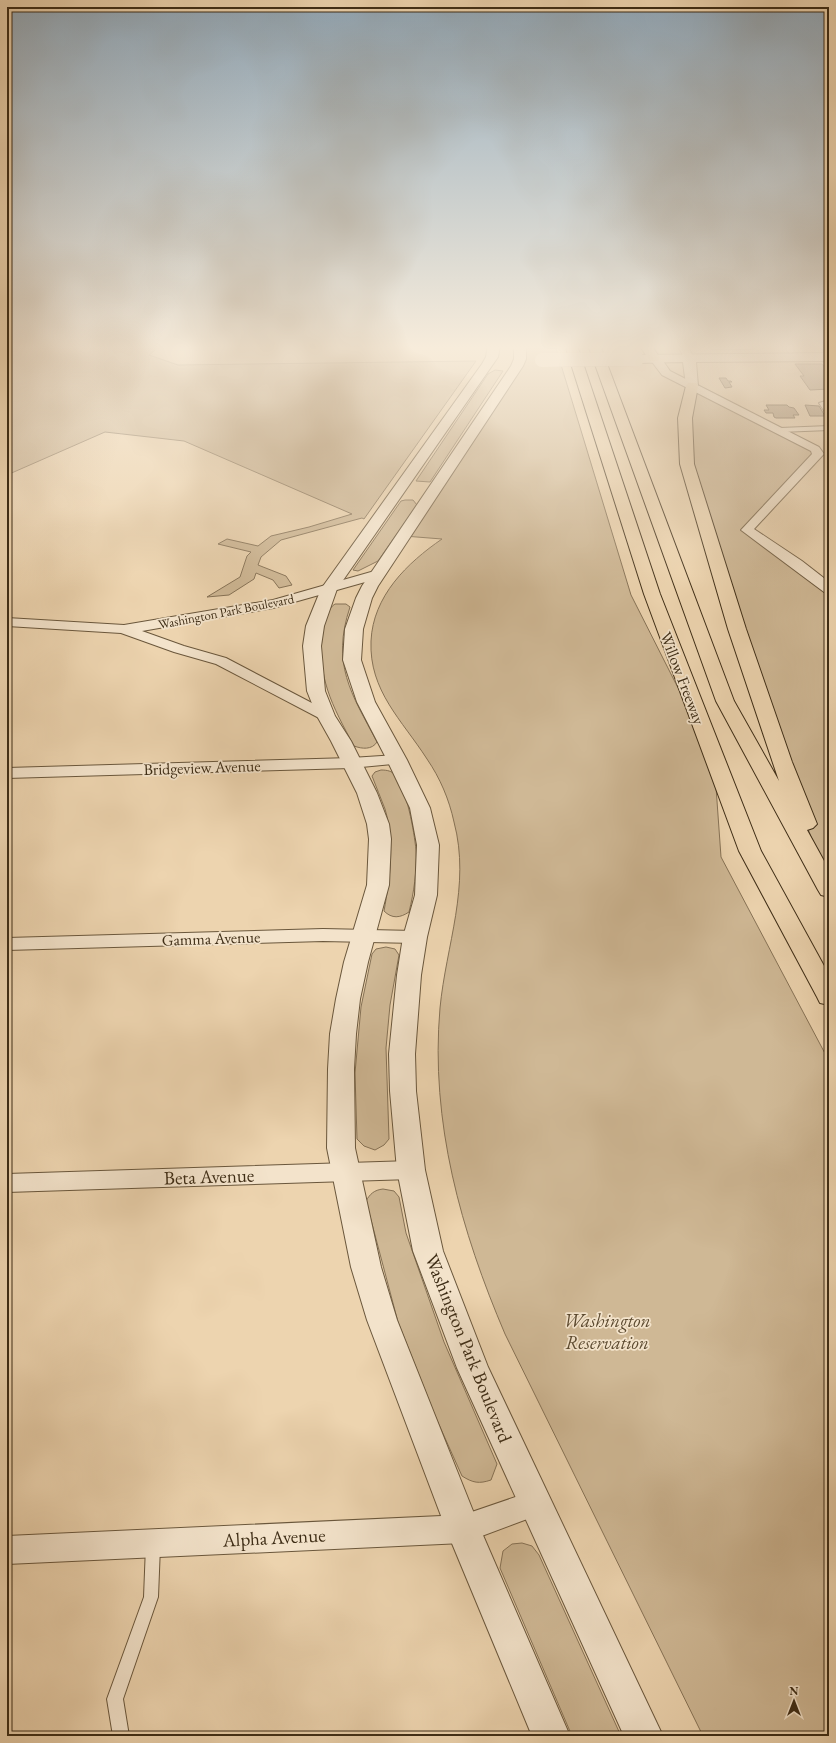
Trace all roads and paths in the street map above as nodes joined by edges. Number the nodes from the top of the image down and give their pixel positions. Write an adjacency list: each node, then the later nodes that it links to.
1 (443, 426): 10 (street)
2 (476, 426): 9 (street, Washington Park Boulevard)
3 (597, 426): 23 (highway, Willow Freeway)
4 (624, 426): 19 (highway, Willow Freeway)
5 (685, 426): 18 (highway)
6 (773, 426): 8 (street)
7 (829, 428): 8 (lane)
8 (780, 430): 11 (street)
9 (378, 574): 10 (street, Washington Park Boulevard); 15 (street, Washington Park Boulevard)
10 (329, 589): 13 (street, Washington Park Boulevard); 14 (street)
11 (829, 589)
12 (7, 622): 13 (street, Washington Park Boulevard)
13 (123, 629): 14 (street, Washington Park Boulevard)
14 (326, 716): 16 (street)
15 (397, 760): 16 (street, Bridgeview Avenue); 21 (street, Washington Park Boulevard)
16 (351, 763): 17 (street, Bridgeview Avenue); 20 (street)
17 (7, 773)
18 (829, 883)
19 (829, 890)
20 (363, 935): 21 (street, Gamma Avenue); 22 (street, Gamma Avenue); 25 (street)
21 (415, 937): 24 (street, Washington Park Boulevard)
22 (7, 944)
23 (829, 997)
24 (410, 1170): 25 (street, Beta Avenue); 27 (street, Washington Park Boulevard)
25 (346, 1172): 26 (street, Beta Avenue); 28 (street)
26 (7, 1183)
27 (536, 1503): 28 (street, Alpha Avenue); 33 (street, Washington Park Boulevard)
28 (463, 1529): 29 (street, Alpha Avenue); 32 (street)
29 (153, 1543): 30 (street, Alpha Avenue); 31 (lane)
30 (7, 1550)
31 (121, 1736)
32 (551, 1736)
33 (644, 1736)

